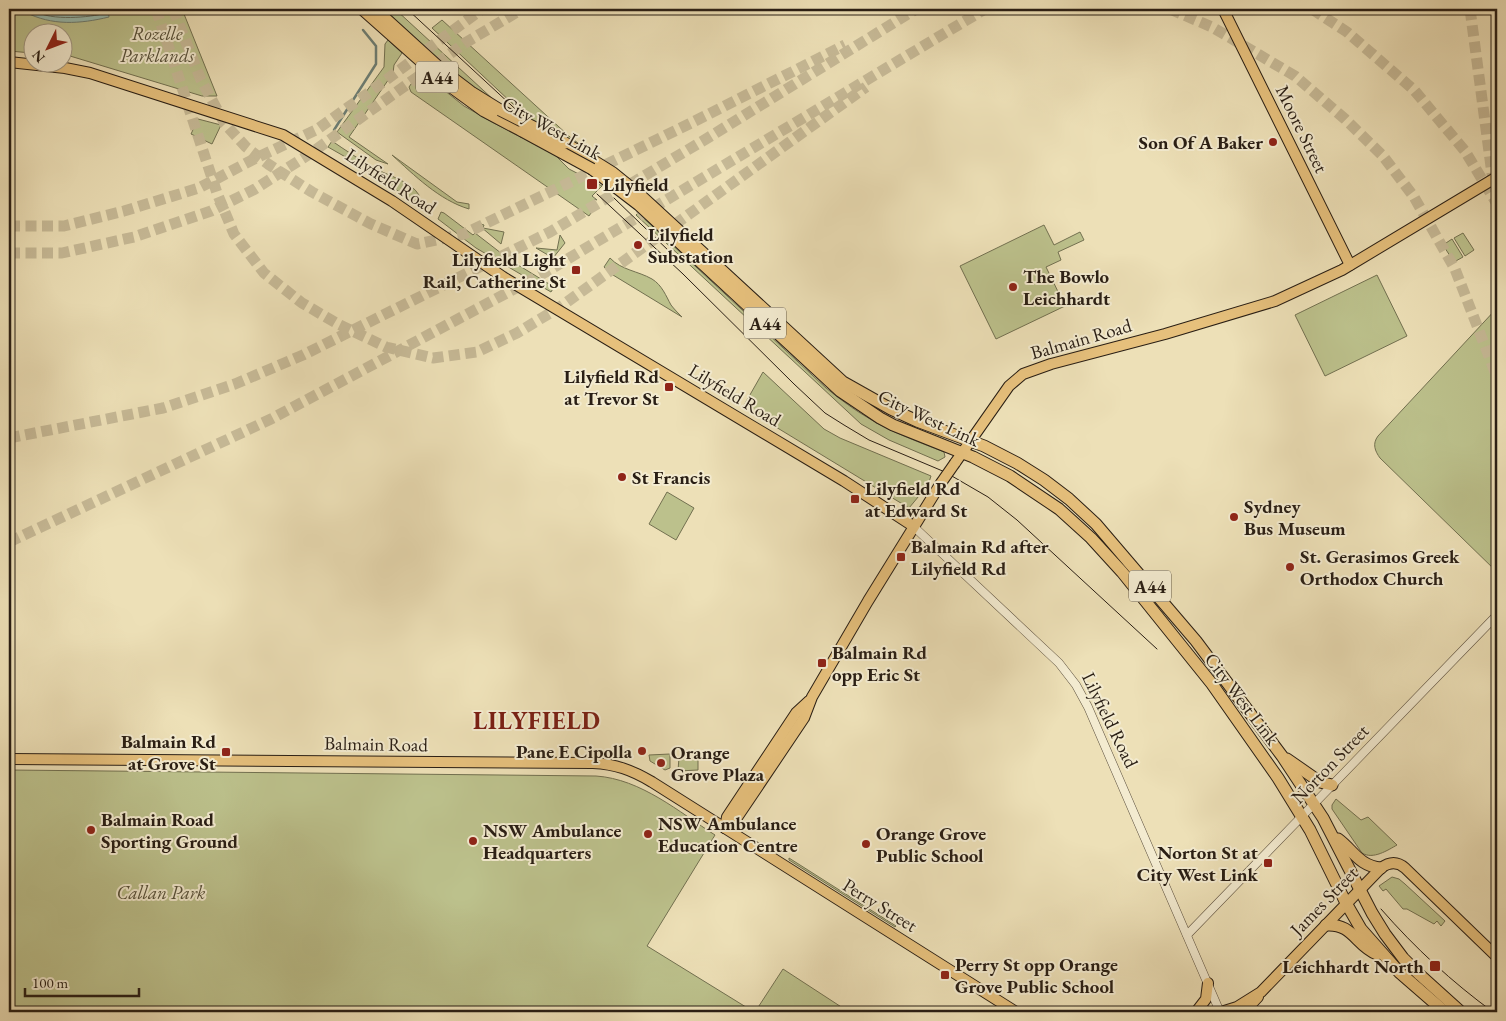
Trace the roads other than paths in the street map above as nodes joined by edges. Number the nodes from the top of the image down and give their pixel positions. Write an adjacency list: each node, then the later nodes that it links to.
1 (362, 9): 8 (highway, City West Link / A44, bridge)
2 (375, 9): 7 (highway, City West Link / A44, bridge)
3 (1223, 9): 6 (main road, Moore Street)
4 (9, 62): 9 (main road, Lilyfield Road)
5 (1497, 177): 6 (main road, Balmain Road)
6 (1350, 265): 7 (main road, Balmain Road)
7 (970, 441): 8 (main road, Balmain Road); 11 (highway, City West Link / A44)
8 (958, 458): 9 (main road, Balmain Road, bridge); 15 (highway, City West Link / A44)
9 (913, 526): 16 (main road, Balmain Road); 22 (street, Lilyfield Road)
10 (1497, 615): 13 (street, Norton Street)
11 (1282, 756): 13 (highway); 14 (highway, City West Link / A44)
12 (9, 759): 16 (main road, Balmain Road)
13 (1332, 785): 14 (street, Norton Street)
14 (1314, 805): 15 (street, Norton Street); 17 (highway, City West Link / A44)
15 (1302, 817): 20 (highway, City West Link / A44); 22 (street, Norton Street)
16 (725, 828): 27 (main road, Perry Street)
17 (1332, 836): 18 (highway); 19 (highway, City West Link / A44)
18 (1381, 868): 19 (main road, James Street); 23 (main road, James Street)
19 (1360, 890): 20 (main road, James Street); 32 (highway, A44)
20 (1346, 903): 21 (main road, James Street); 24 (highway, A44)
21 (1326, 924): 24 (highway); 26 (main road, James Street)
22 (1187, 935): 25 (street, Lilyfield Road)
23 (1497, 957)
24 (1386, 958): 31 (highway, A44)
25 (1208, 982): 28 (main road); 29 (street, Lilyfield Road)
26 (1261, 992): 29 (main road, James Street); 30 (main road, James Street)
27 (1016, 1012)
28 (1196, 1012)
29 (1220, 1012)
30 (1244, 1012)
31 (1446, 1012)
32 (1461, 1012)

